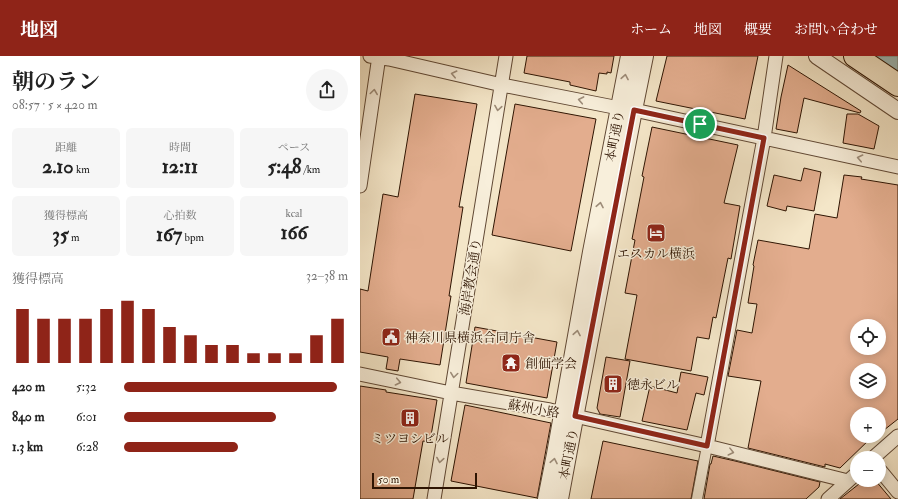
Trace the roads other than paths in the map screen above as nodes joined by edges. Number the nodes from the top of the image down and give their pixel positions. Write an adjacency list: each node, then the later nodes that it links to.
1 (376, 56): 10 (street, one-way to 1); 16 (street, one-way to 1)
2 (506, 56): 10 (street, 海岸教会通り)
3 (628, 56): 12 (street, 本町通り, one-way to 3)
4 (646, 56): 12 (street, 本町通り)
5 (776, 56): 14 (street)
6 (817, 56): 13 (street)
7 (855, 56): 11 (highway)
8 (870, 56): 9 (highway)
9 (898, 75)
10 (502, 85): 12 (street, one-way to 10); 18 (street, 海岸教会通り, one-way to 18)
11 (898, 85)
12 (627, 109): 14 (street); 19 (street, 本町通り)
13 (898, 111)
14 (764, 138): 15 (street, one-way to 14); 21 (street)
15 (898, 167)
16 (360, 186)
17 (360, 374): 18 (street, 蘇州小路, one-way to 18)
18 (451, 394): 19 (street, 蘇州小路); 27 (street, 海岸教会通り, one-way to 27)
19 (569, 414): 21 (street, 蘇州小路); 28 (street, 本町通り, one-way to 19); 29 (street, 本町通り)
20 (898, 436): 22 (street)
21 (707, 446): 23 (street, 蘇州小路, one-way to 23); 30 (street)
22 (881, 451)
23 (850, 477)
24 (886, 477): 26 (street)
25 (850, 479): 31 (street)
26 (898, 492)
27 (434, 499)
28 (546, 499)
29 (560, 499)
30 (697, 499)
31 (828, 499)

